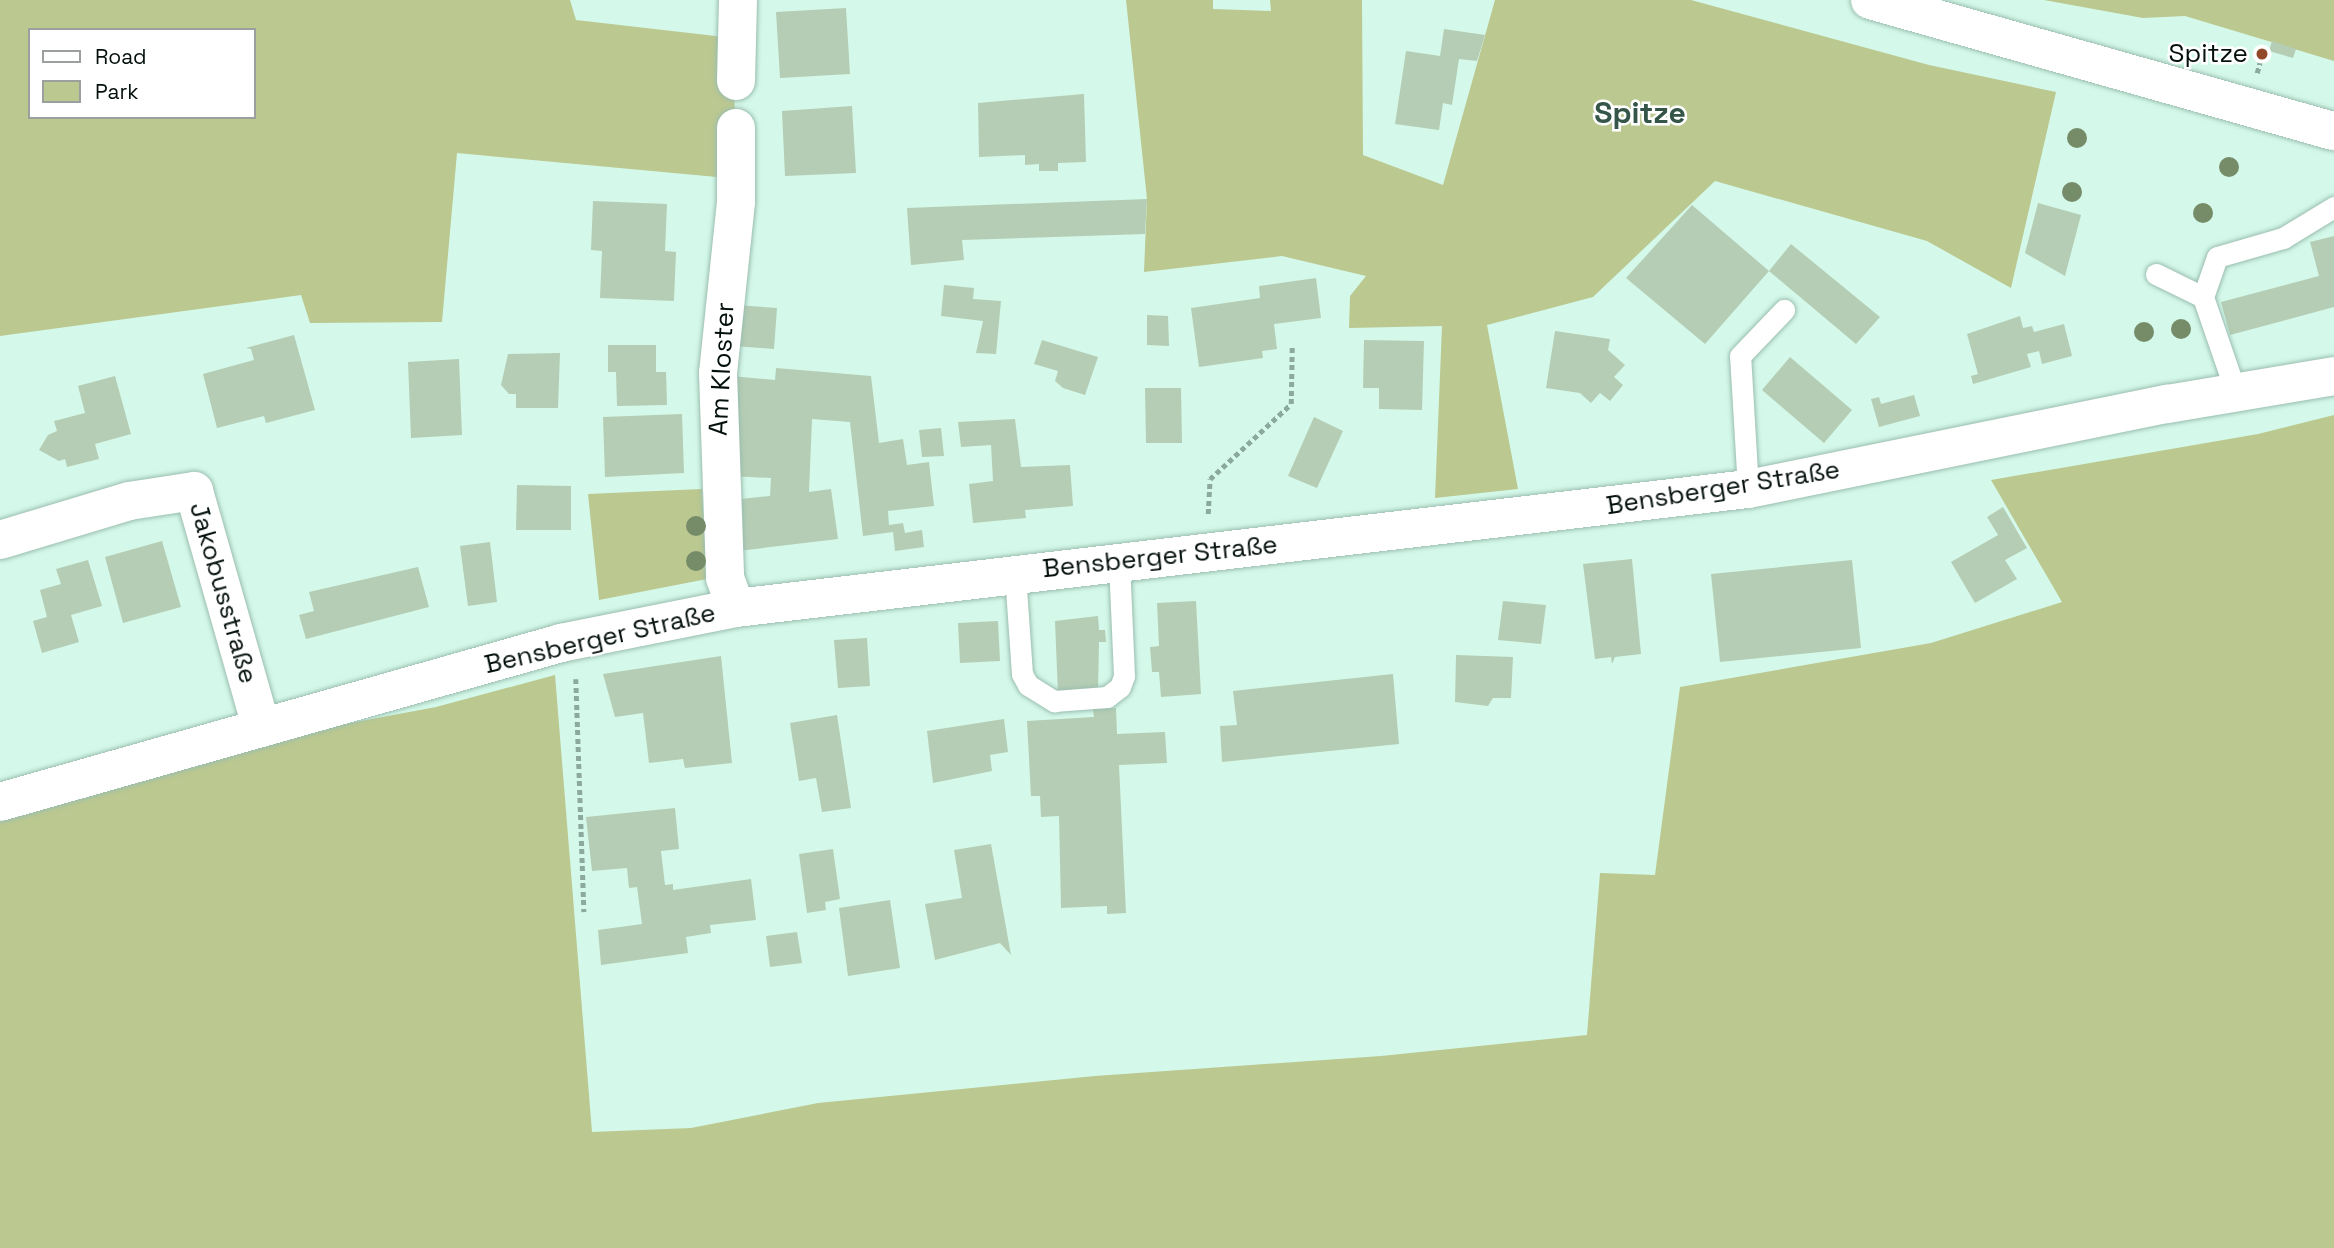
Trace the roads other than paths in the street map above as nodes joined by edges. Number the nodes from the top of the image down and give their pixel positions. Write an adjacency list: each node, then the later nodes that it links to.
1 (738, 0): 3 (main road)
2 (1870, 0): 4 (main road)
3 (736, 81)
4 (2327, 124)
5 (736, 128): 16 (main road, Am Kloster)
6 (2334, 207): 8 (lane)
7 (2156, 274): 8 (lane)
8 (2203, 297): 11 (lane)
9 (1784, 310): 12 (lane)
10 (2334, 376): 11 (main road, Bensberger Straße)
11 (2236, 393): 12 (main road, Bensberger Straße)
12 (1748, 489): 14 (main road, Bensberger Straße)
13 (0, 540): 17 (main road, Jakobusstraße)
14 (1119, 561): 15 (main road, Bensberger Straße); 15 (lane)
15 (1015, 574): 16 (main road, Bensberger Straße)
16 (736, 608): 17 (main road, Bensberger Straße)
17 (261, 726): 18 (main road, Bensberger Straße)
18 (0, 802)

